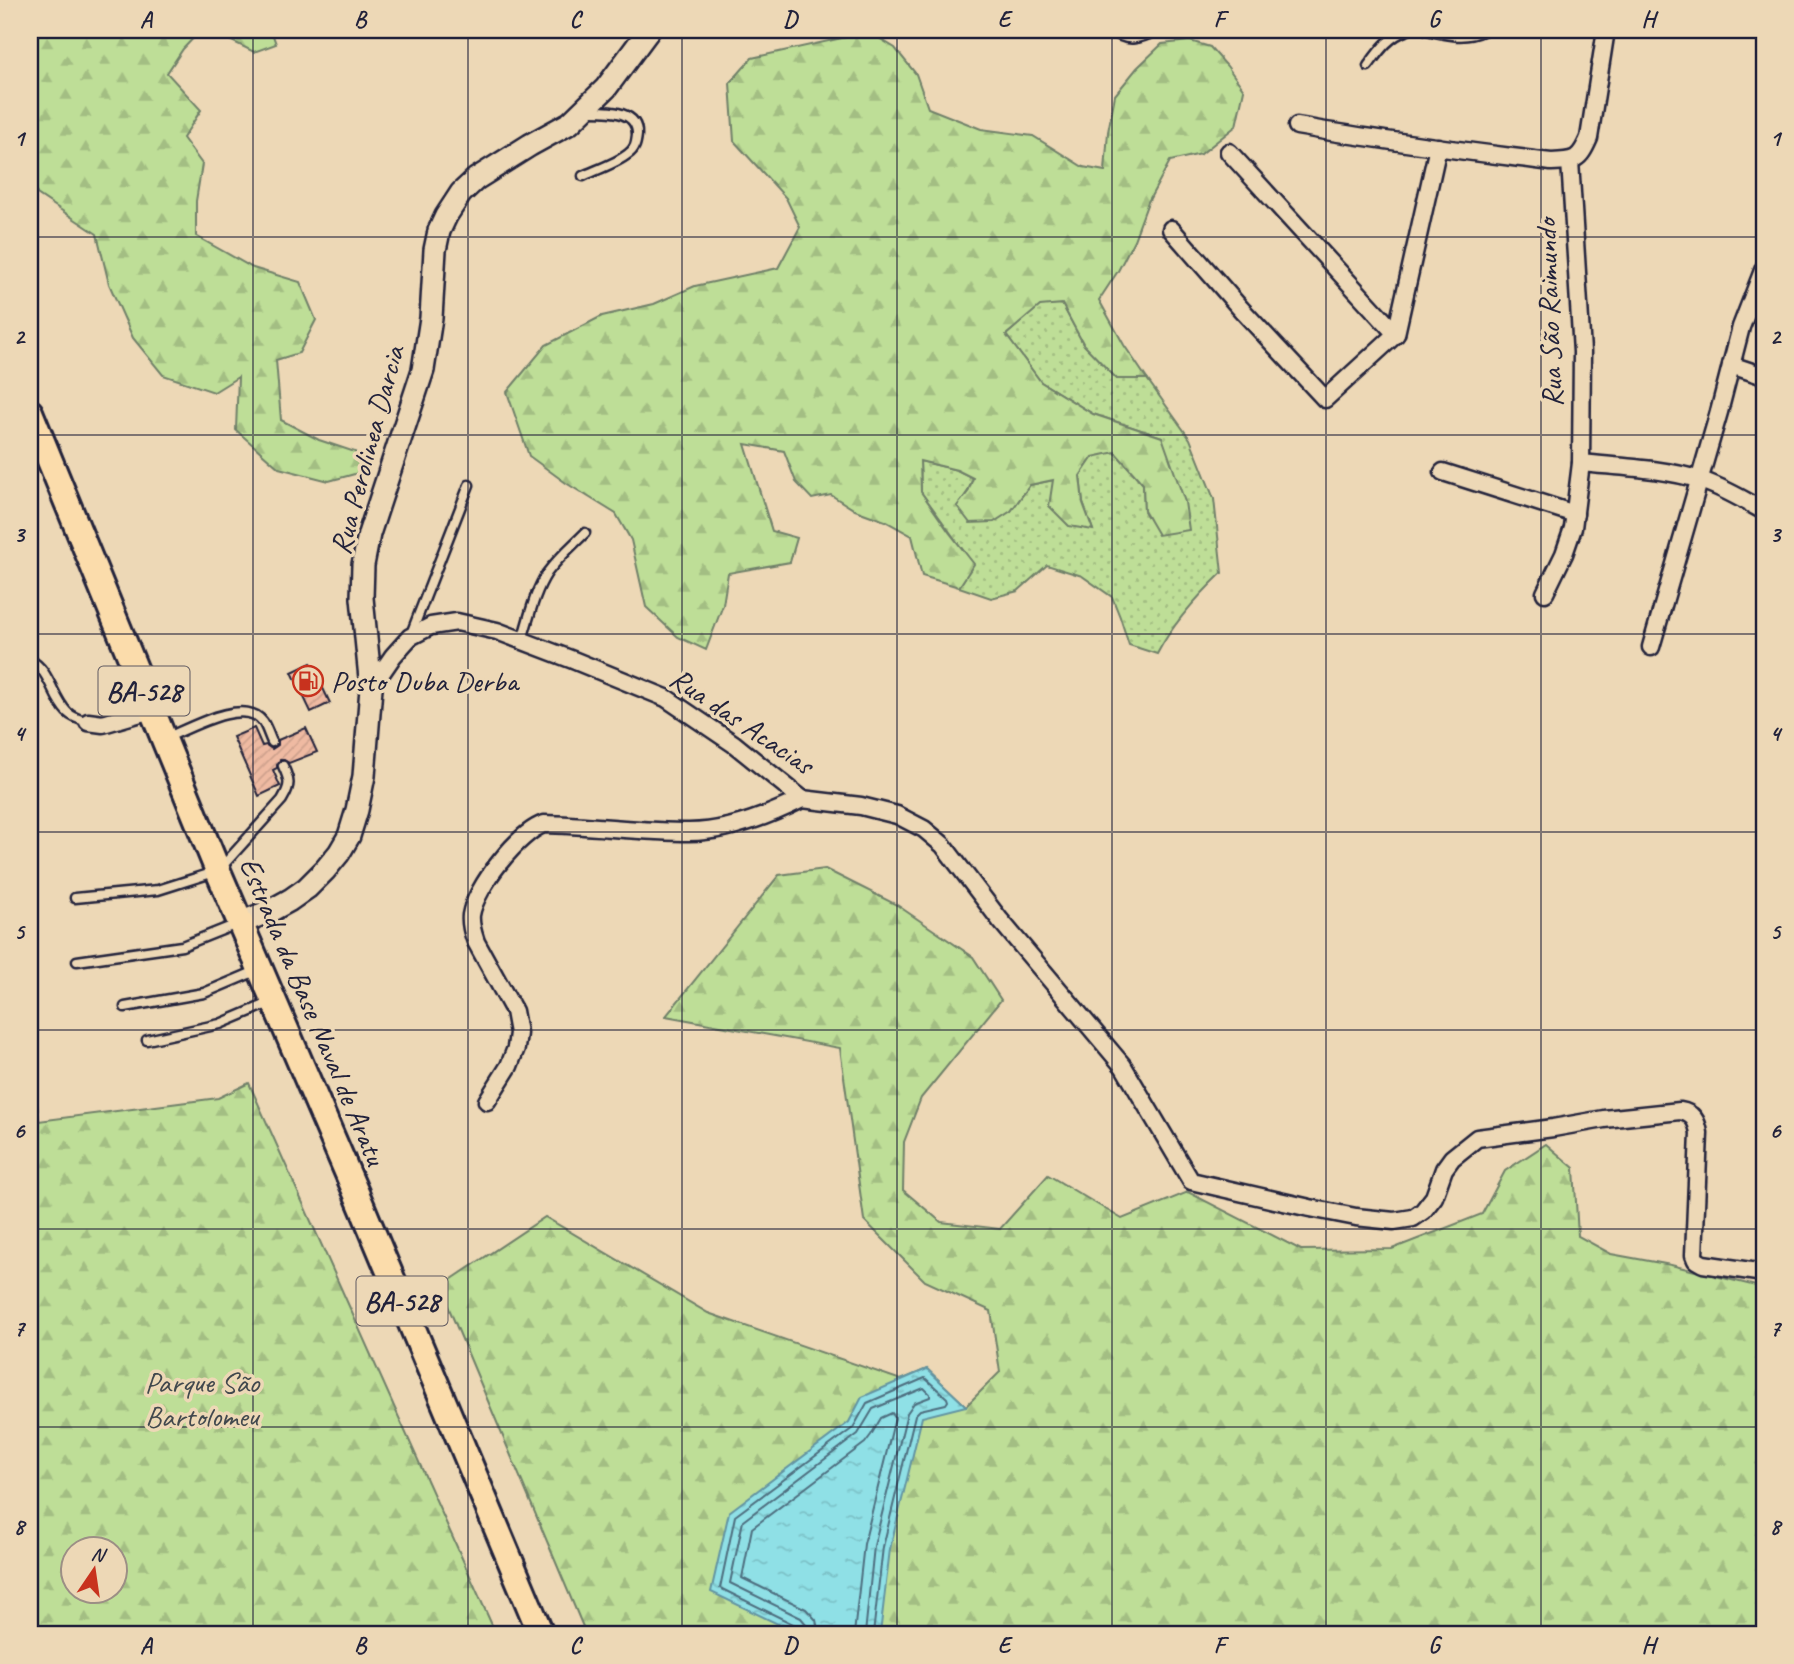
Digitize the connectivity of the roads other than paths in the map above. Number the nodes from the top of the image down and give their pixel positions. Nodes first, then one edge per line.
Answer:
1 (649, 30) edge
2 (1112, 30) edge
3 (1158, 30) edge
4 (1408, 30) edge
5 (1427, 30) edge
6 (1485, 30) edge
7 (1606, 30) edge
8 (1368, 66) dead end
9 (583, 110) junction
10 (1297, 126) dead end
11 (1438, 147) junction
12 (1229, 152) dead end
13 (1570, 161) junction
14 (583, 176) dead end
15 (1171, 229) dead end
16 (1764, 268) edge
17 (1757, 304) edge
18 (1396, 334) junction
19 (1731, 365) junction
20 (1764, 376) edge
21 (30, 412) edge
22 (1581, 463) junction
23 (1443, 472) dead end
24 (1699, 479) junction
25 (468, 485) dead end
26 (1764, 511) edge
27 (1575, 514) junction
28 (585, 533) dead end
29 (1545, 593) dead end
30 (410, 636) junction
31 (522, 640) junction
32 (1651, 648) dead end
33 (30, 660) edge
34 (371, 688) junction
35 (151, 710) junction
36 (88, 722) joint
37 (163, 739) junction
38 (272, 742) dead end
39 (283, 766) dead end
40 (802, 799) junction
41 (218, 871) junction
42 (75, 898) dead end
43 (240, 923) junction
44 (77, 961) dead end
45 (260, 969) junction
46 (274, 1001) junction
47 (125, 1007) dead end
48 (147, 1040) dead end
49 (487, 1101) dead end
50 (1764, 1273) edge
51 (541, 1634) edge

1 - 9 street, Rua Perolinea Darcia
2 - 3 lane
4 - 8 lane
5 - 6 lane
7 - 13 street
9 - 14 lane
9 - 34 street, Rua Perolinea Darcia
10 - 11 street
11 - 13 street
11 - 18 street
12 - 18 street
13 - 22 street, Rua São Raimundo
15 - 18 street
16 - 17 street
17 - 19 street
19 - 20 street
19 - 24 street
21 - 35 main road, Estrada da Base Naval de Aratu / BA-528
22 - 24 street
22 - 27 street, Rua São Raimundo
23 - 27 street
24 - 26 street
24 - 32 street
25 - 30 lane
27 - 29 street, Rua São Raimundo
28 - 31 lane
30 - 31 street, Rua das Acacias
30 - 34 street
31 - 40 street, Rua das Acacias
33 - 36 lane
34 - 43 street, Rua Perolinea Darcia
35 - 36 street
35 - 37 main road, Estrada da Base Naval de Aratu / BA-528
37 - 38 lane
37 - 41 main road, Estrada da Base Naval de Aratu / BA-528
39 - 41 lane
40 - 49 street
40 - 50 street, Rua das Acacias
41 - 42 lane
41 - 43 main road, Estrada da Base Naval de Aratu / BA-528
43 - 44 lane
43 - 45 main road, Estrada da Base Naval de Aratu / BA-528
45 - 46 main road, Estrada da Base Naval de Aratu / BA-528
45 - 47 lane
46 - 48 lane
46 - 51 main road, Estrada da Base Naval de Aratu / BA-528

